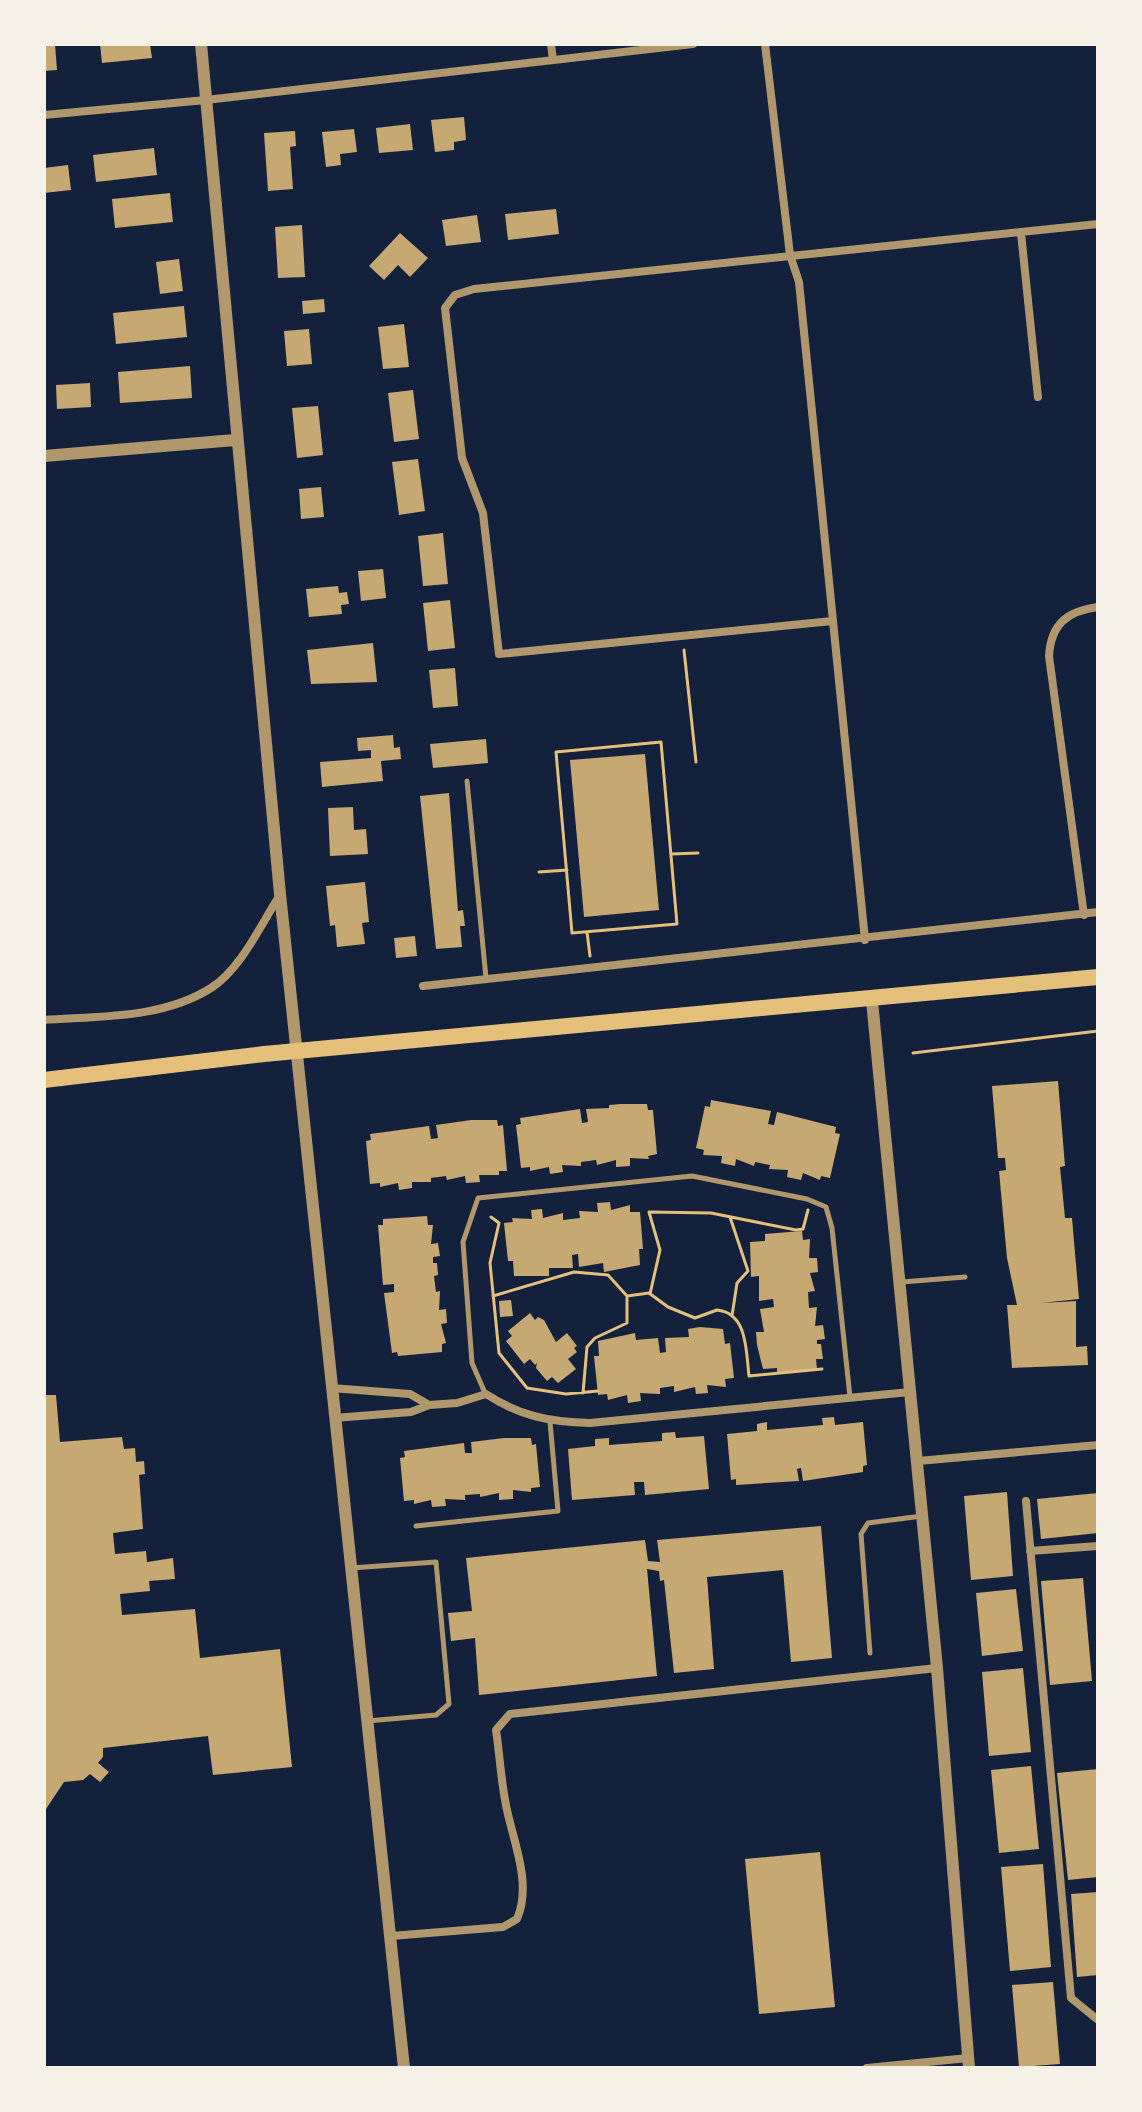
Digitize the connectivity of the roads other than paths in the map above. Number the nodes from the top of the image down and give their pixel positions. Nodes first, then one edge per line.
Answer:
1 (201, 44) edge
2 (551, 44) edge
3 (693, 44) edge
4 (765, 44) edge
5 (553, 60) junction
6 (206, 100) junction
7 (44, 115) edge
8 (1098, 224) edge
9 (1021, 233) junction
10 (790, 255) junction
11 (1038, 397) dead end
12 (235, 440) junction
13 (44, 456) edge
14 (1098, 607) edge
15 (832, 621) junction
16 (467, 781) dead end
17 (280, 894) junction
18 (1098, 912) edge
19 (1084, 915) junction
20 (865, 940) junction
21 (1098, 977) edge
22 (486, 979) junction
23 (423, 986) dead end
24 (872, 1001) junction
25 (44, 1020) edge
26 (298, 1051) junction
27 (44, 1080) edge
28 (965, 1277) dead end
29 (899, 1282) junction
30 (331, 1388) junction
31 (910, 1392) junction
32 (486, 1394) junction
33 (850, 1398) junction
34 (429, 1405) junction
35 (334, 1418) junction
36 (550, 1422) junction
37 (1098, 1445) edge
38 (918, 1461) junction
39 (1026, 1501) dead end
40 (923, 1515) junction
41 (416, 1526) dead end
42 (1098, 1546) edge
43 (1030, 1551) junction
44 (350, 1568) junction
45 (870, 1653) dead end
46 (937, 1668) junction
47 (367, 1721) junction
48 (391, 1936) junction
49 (1098, 2020) edge
50 (969, 2063) edge
51 (404, 2068) edge
52 (867, 2068) edge

1 - 6 street
2 - 5 street
3 - 5 street
4 - 10 street
5 - 6 street
6 - 7 street
6 - 12 street
8 - 9 street
9 - 10 street
9 - 11 street
10 - 15 street
10 - 15 street
12 - 13 street
12 - 17 street
14 - 19 street
15 - 20 street
16 - 22 lane
17 - 25 street
17 - 26 street
18 - 19 street
19 - 20 street
20 - 22 street
21 - 24 highway
22 - 23 street
24 - 26 highway
24 - 29 street
26 - 27 highway
26 - 30 street
28 - 29 lane
29 - 31 street
30 - 34 street
30 - 35 street
31 - 33 street
31 - 38 street
32 - 33 lane
32 - 34 street
32 - 36 street
33 - 36 street
34 - 35 street
35 - 44 street
36 - 41 lane
37 - 38 street
38 - 40 street
39 - 43 street
40 - 45 lane
40 - 46 street
42 - 43 street
43 - 49 street
44 - 47 street
44 - 47 lane
46 - 48 street
46 - 50 street
47 - 48 street
48 - 51 street
50 - 52 street

